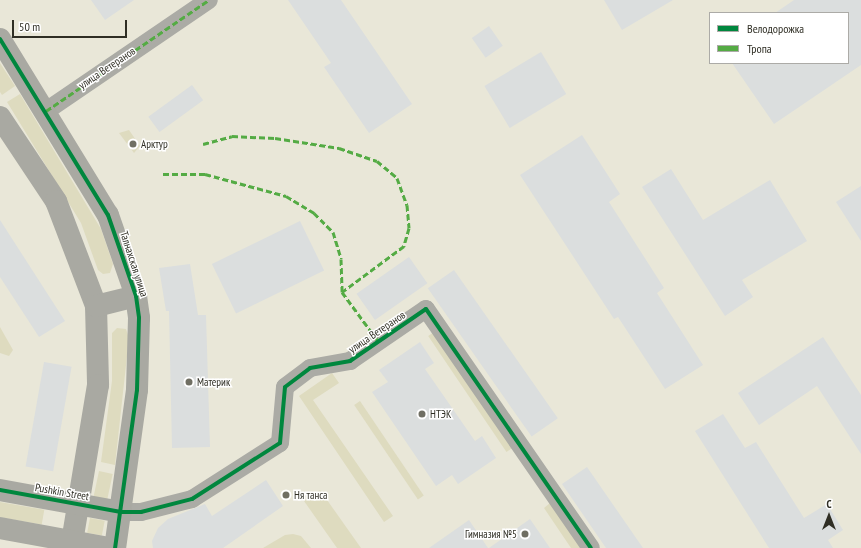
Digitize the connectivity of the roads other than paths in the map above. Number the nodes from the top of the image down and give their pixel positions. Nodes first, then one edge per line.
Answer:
1 (209, 0) edge
2 (0, 39) edge
3 (46, 111) junction
4 (0, 117) edge
5 (136, 296) junction
6 (96, 306) junction
7 (0, 490) edge
8 (78, 504) junction
9 (121, 512) junction
10 (0, 528) edge
11 (71, 544) edge
12 (109, 548) edge
13 (115, 548) edge
14 (591, 548) edge

1 - 3 street, улица Ветеранов
2 - 3 street, Талнахская улица
3 - 5 street, Талнахская улица
4 - 6 street
5 - 6 street
5 - 9 street, Талнахская улица
6 - 8 street
7 - 8 street, Pushkin Street
8 - 9 street, Pushkin Street
8 - 11 street
9 - 13 street, Талнахская улица
9 - 14 street, улица Ветеранов
10 - 11 street
11 - 12 street

